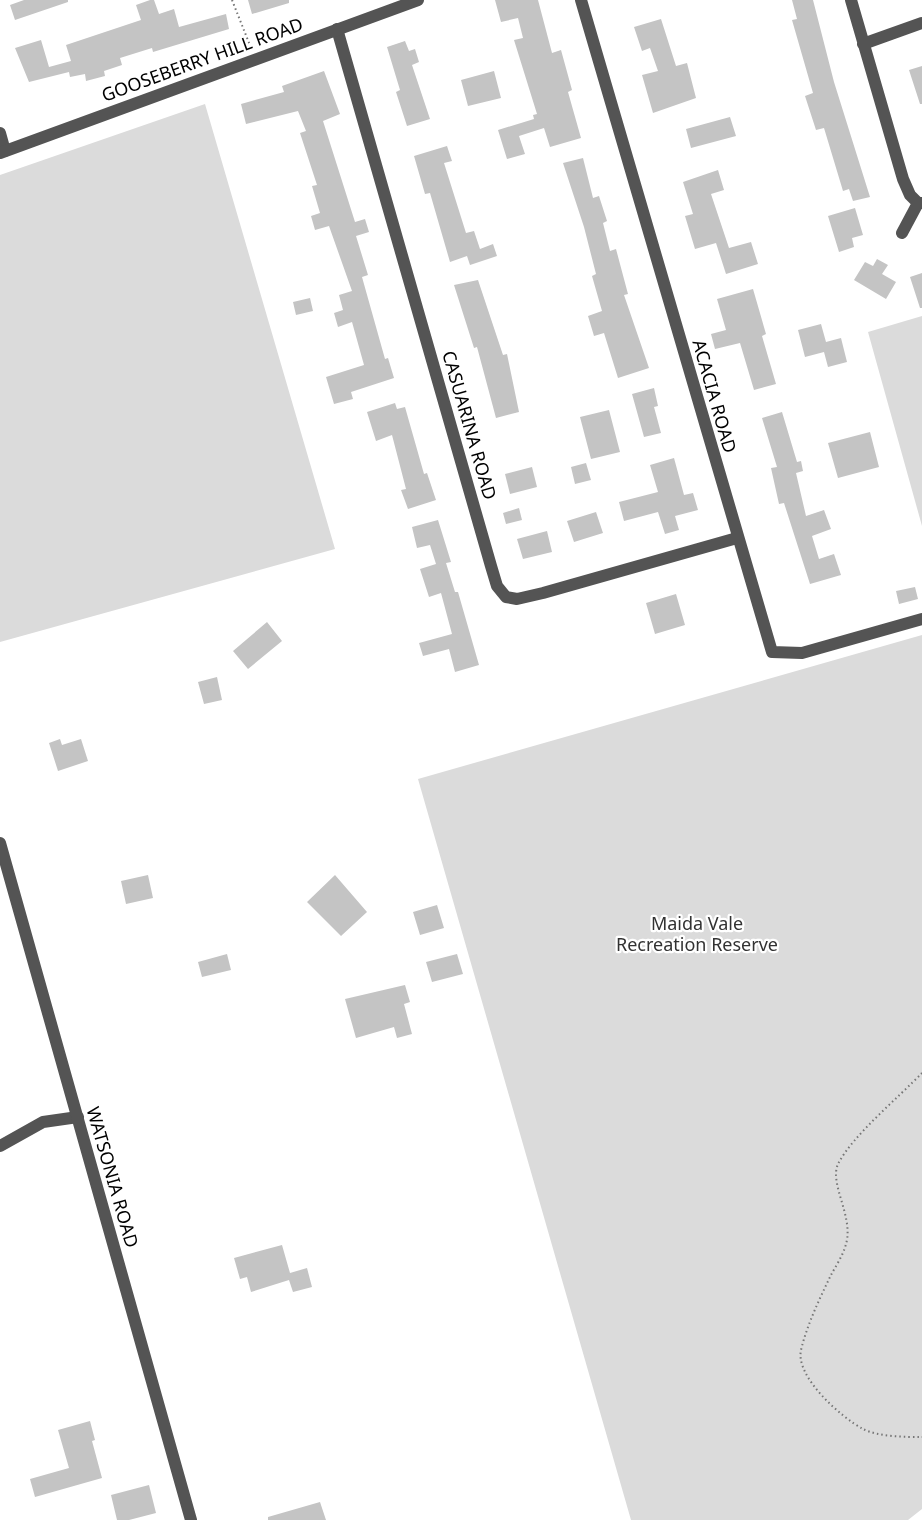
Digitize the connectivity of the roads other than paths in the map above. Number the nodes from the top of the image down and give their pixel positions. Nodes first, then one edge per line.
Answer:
1 (418, 0) edge
2 (581, 0) edge
3 (851, 0) edge
4 (922, 23) edge
5 (337, 29) junction
6 (863, 45) junction
7 (0, 133) edge
8 (2, 152) edge
9 (920, 203) edge
10 (902, 233) dead end
11 (737, 538) junction
12 (922, 619) edge
13 (0, 843) edge
14 (78, 1117) junction
15 (0, 1146) edge
16 (191, 1520) edge

1 - 5 street, GOOSEBERRY HILL ROAD
2 - 11 street, ACACIA ROAD
3 - 6 street
4 - 6 street
5 - 8 street, GOOSEBERRY HILL ROAD
5 - 11 street, CASUARINA ROAD
6 - 9 street
7 - 8 street
9 - 10 street
11 - 12 street, ACACIA ROAD
13 - 14 street, WATSONIA ROAD
14 - 15 street
14 - 16 street, WATSONIA ROAD

